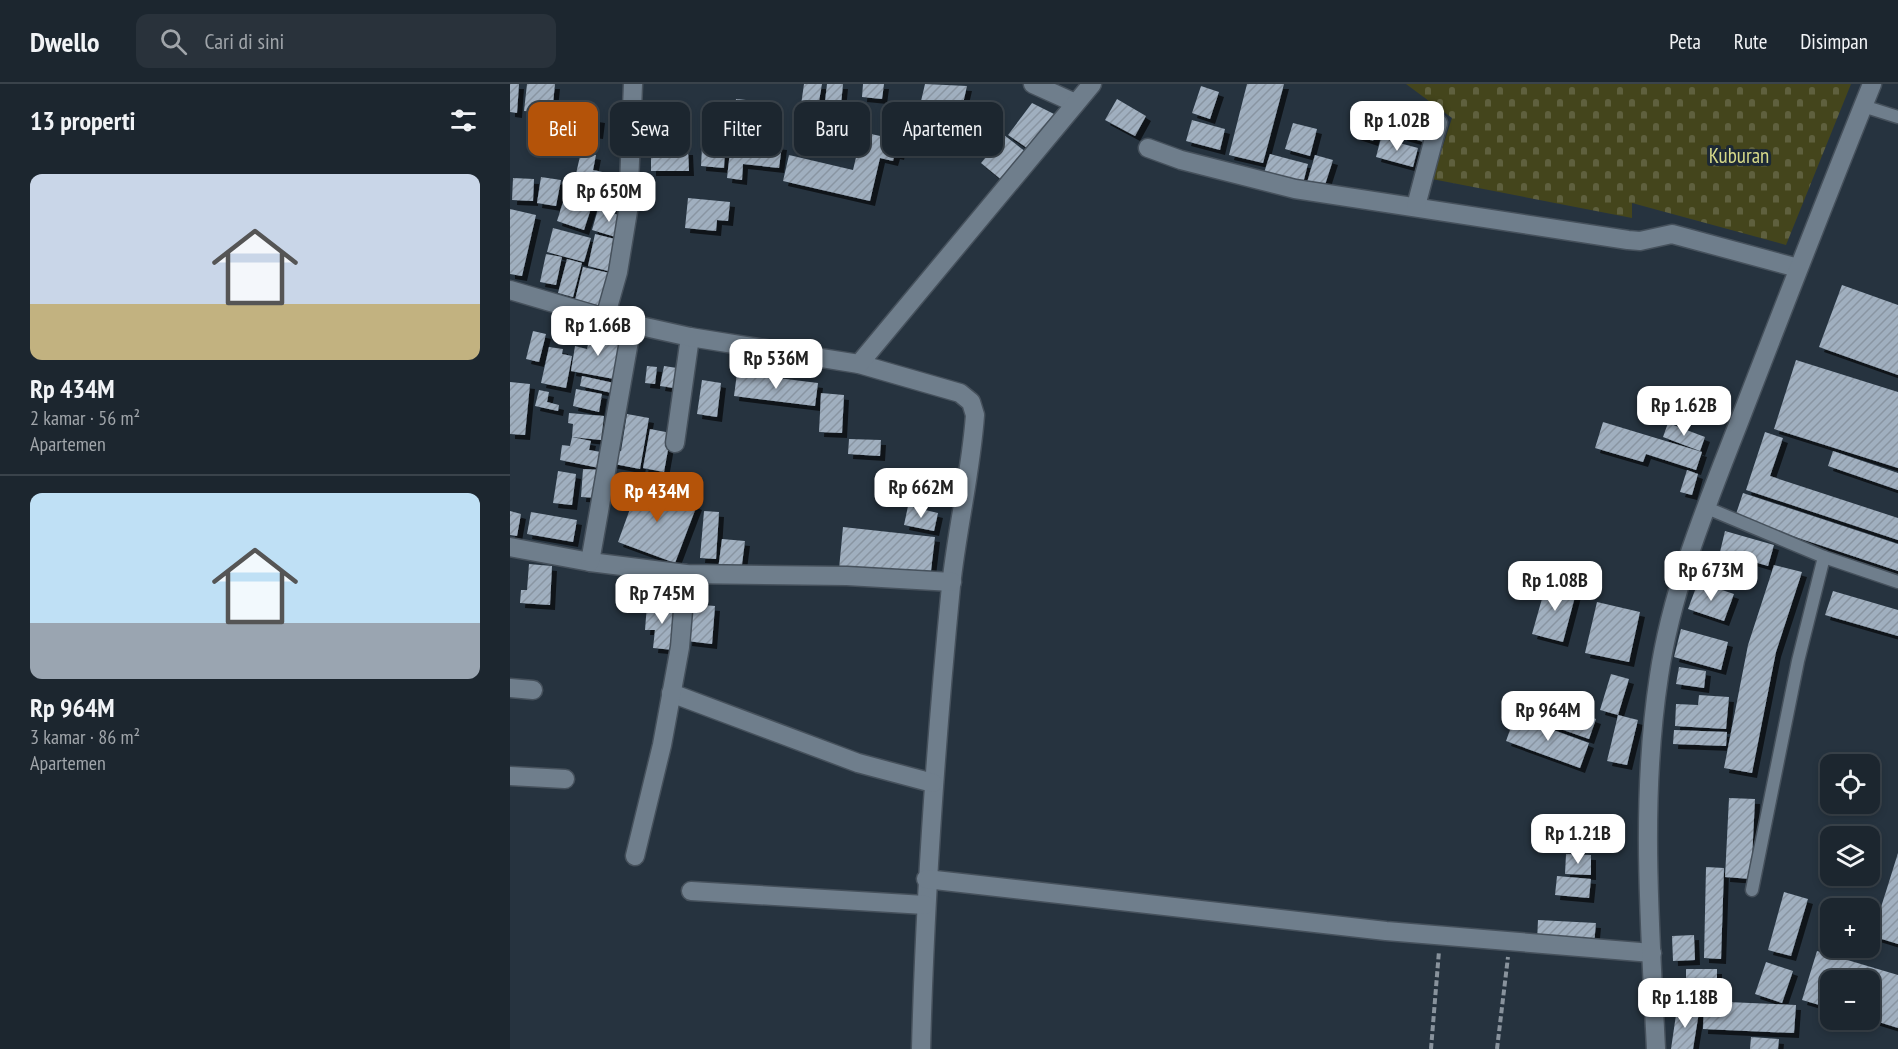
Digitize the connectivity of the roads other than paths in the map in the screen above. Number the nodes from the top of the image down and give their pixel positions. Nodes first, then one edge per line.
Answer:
1 (633, 84) edge
2 (1033, 84) edge
3 (1092, 84) edge
4 (1872, 84) edge
5 (1076, 103) junction
6 (1863, 106) junction
7 (1898, 117) edge
8 (1438, 123) dead end
9 (1148, 148) dead end
10 (1416, 206) junction
11 (1798, 268) junction
12 (510, 290) edge
13 (605, 318) junction
14 (632, 324) junction
15 (690, 337) junction
16 (859, 364) junction
17 (675, 443) dead end
18 (1707, 508) junction
19 (510, 548) edge
20 (1824, 557) junction
21 (590, 562) junction
22 (686, 574) junction
23 (952, 582) junction
24 (1898, 582) edge
25 (510, 688) edge
26 (533, 690) dead end
27 (671, 693) junction
28 (510, 776) edge
29 (565, 779) dead end
30 (933, 783) junction
31 (635, 856) dead end
32 (926, 879) junction
33 (1752, 890) dead end
34 (691, 891) dead end
35 (925, 905) junction
36 (1652, 953) junction
37 (921, 1049) edge
38 (1656, 1049) edge

1 - 13 street
2 - 5 street
3 - 5 street
4 - 6 street
5 - 16 street
6 - 7 lane
6 - 11 street
8 - 10 street
9 - 10 street
10 - 11 street
11 - 18 street
12 - 13 street
13 - 14 street
14 - 15 street
14 - 21 street
15 - 16 street
15 - 17 street
16 - 23 street
18 - 20 lane
18 - 36 street
19 - 21 street
20 - 24 lane
20 - 33 lane
21 - 22 street
22 - 23 street
22 - 27 street
23 - 30 street
25 - 26 street
27 - 30 street
27 - 31 street
28 - 29 street
30 - 32 street
32 - 35 street
32 - 36 street
34 - 35 street
35 - 37 street
36 - 38 street

